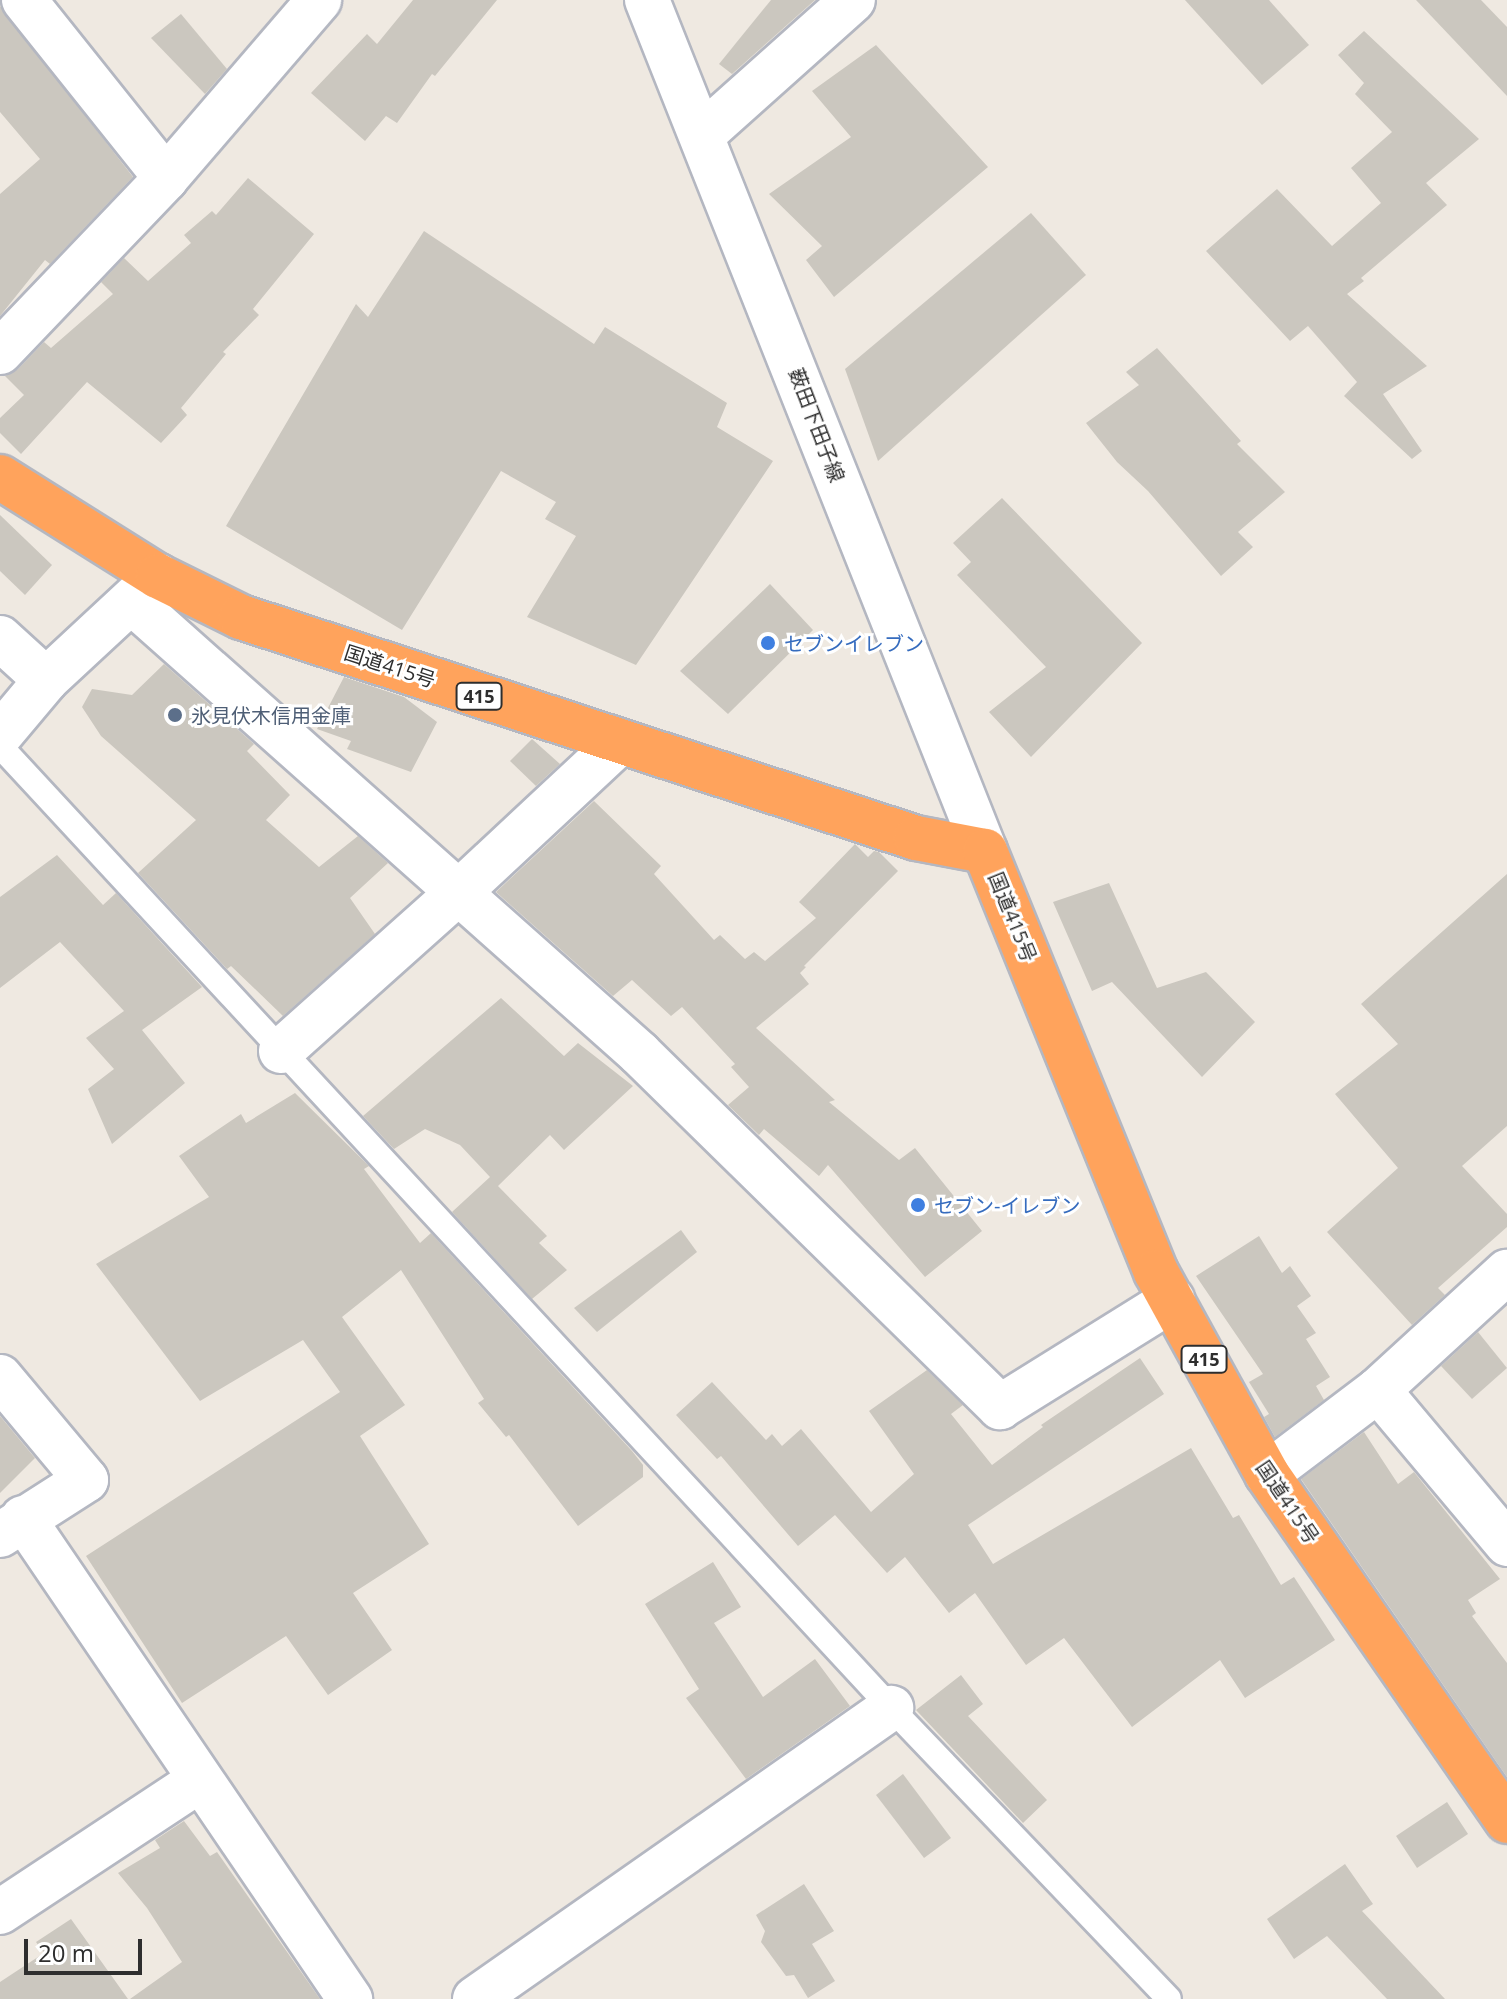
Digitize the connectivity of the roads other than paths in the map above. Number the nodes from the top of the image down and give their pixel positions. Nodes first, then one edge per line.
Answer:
1 (24, 0) edge
2 (319, 0) edge
3 (647, 0) edge
4 (853, 0) edge
5 (703, 134) junction
6 (166, 178) junction
7 (0, 352) edge
8 (0, 477) edge
9 (145, 589) junction
10 (0, 638) edge
11 (46, 680) junction
12 (0, 735) edge
13 (620, 742) junction
14 (0, 746) edge
15 (985, 851) junction
16 (458, 893) junction
17 (281, 1051) junction
18 (1507, 1272) edge
19 (1172, 1300) junction
20 (0, 1377) edge
21 (1378, 1390) junction
22 (1267, 1474) junction
23 (12, 1526) edge
24 (1507, 1544) edge
25 (891, 1708) junction
26 (199, 1781) junction
27 (1507, 1821) edge
28 (0, 1912) edge
29 (350, 1999) edge
30 (475, 1999) edge
31 (1169, 1999) edge

1 - 6 street
2 - 6 street
3 - 5 street, 薮田下田子線
4 - 5 street
5 - 15 street, 薮田下田子線
6 - 7 street
8 - 9 highway, 国道415号 / 415
9 - 11 street
9 - 13 highway, 国道415号 / 415
9 - 16 street
10 - 11 street
11 - 12 street
13 - 15 highway, 国道415号 / 415
13 - 16 street
14 - 17 lane
15 - 19 highway, 国道415号 / 415
16 - 17 street
16 - 19 street
17 - 25 lane
18 - 21 street
19 - 22 highway, 国道415号 / 415
20 - 23 street
21 - 22 street
21 - 24 street
22 - 27 highway, 国道415号 / 415
23 - 26 street
25 - 30 street
25 - 31 lane
26 - 28 street
26 - 29 street

